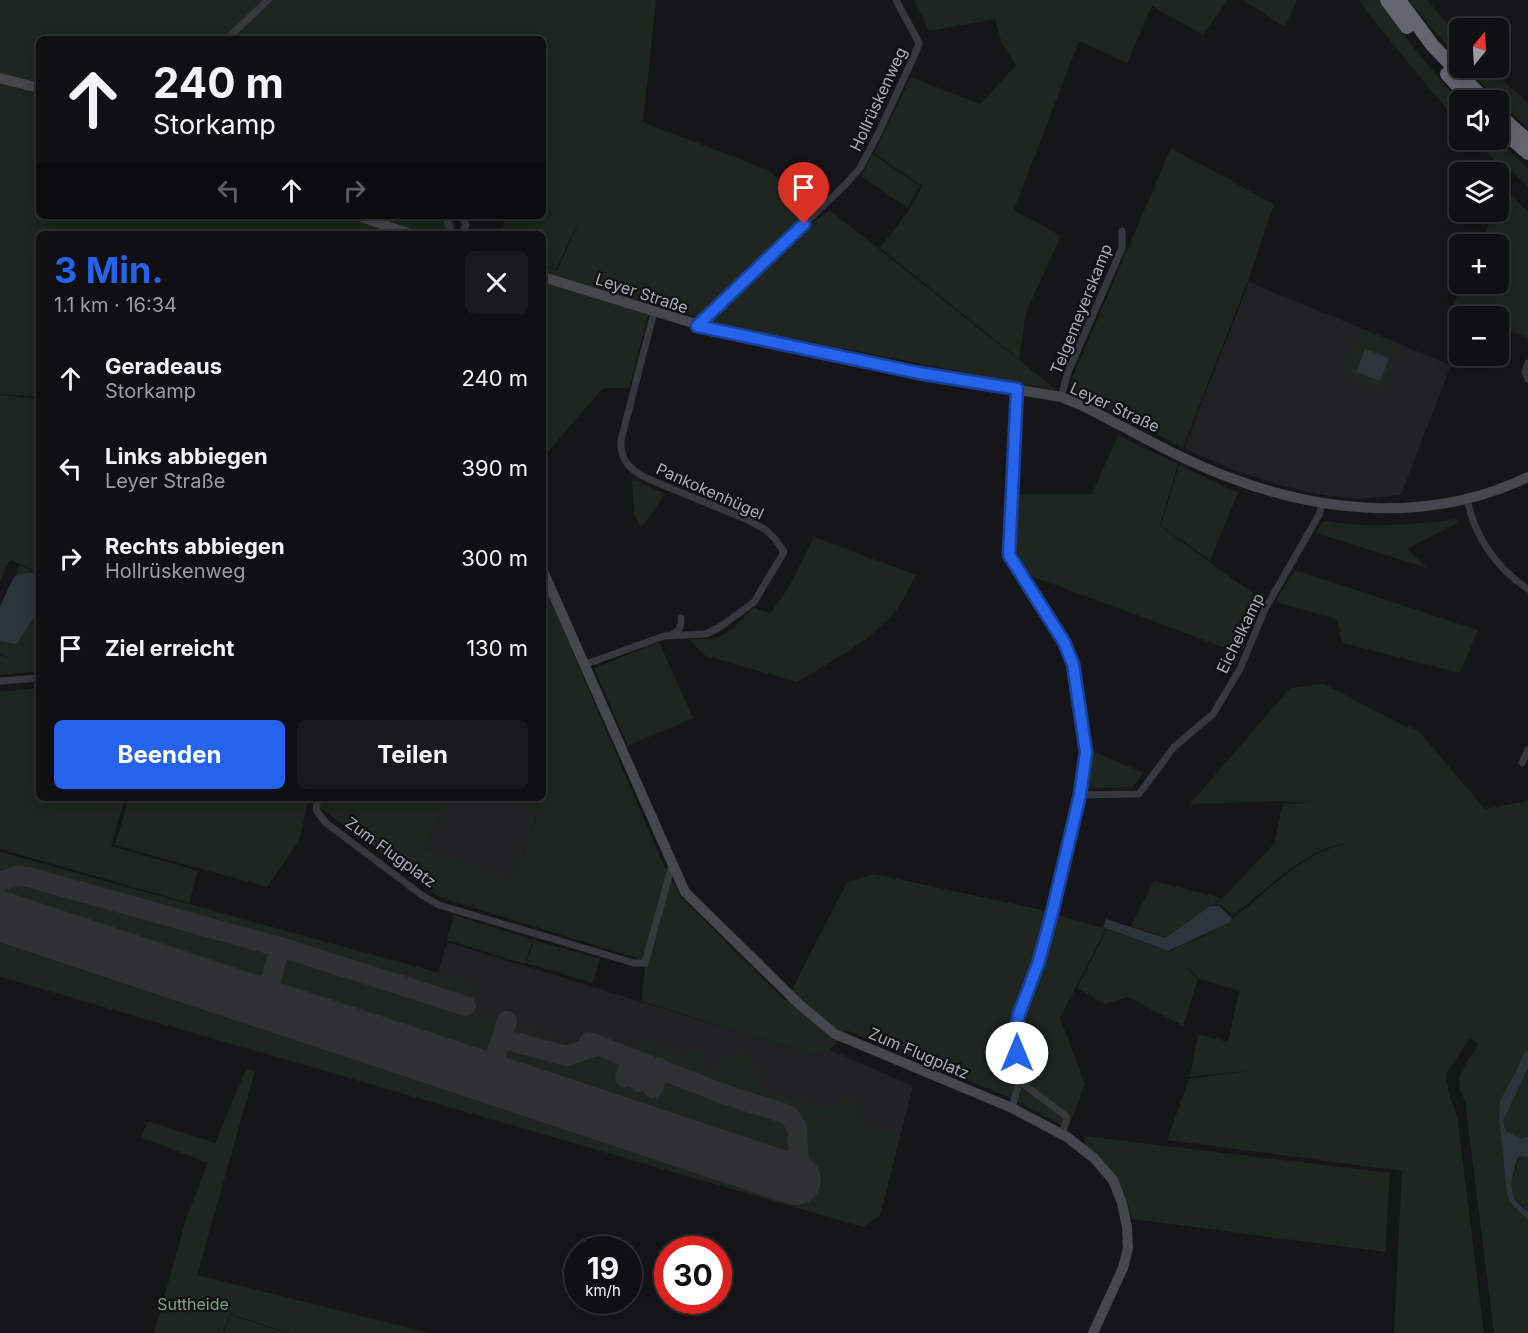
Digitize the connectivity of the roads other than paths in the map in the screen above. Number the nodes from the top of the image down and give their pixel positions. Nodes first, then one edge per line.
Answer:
1 (268, 0) edge
2 (896, 0) edge
3 (1387, 0) edge
4 (1399, 0) edge
5 (230, 36) edge
6 (0, 78) edge
7 (36, 87) edge
8 (1462, 90) edge
9 (1475, 90) edge
10 (1509, 124) edge
11 (1509, 137) edge
12 (1528, 141) edge
13 (1528, 153) edge
14 (368, 219) edge
15 (402, 231) edge
16 (1122, 231) dead end
17 (546, 278) edge
18 (654, 312) junction
19 (697, 326) junction
20 (1528, 363) edge
21 (1528, 379) edge
22 (1017, 389) junction
23 (1061, 397) junction
24 (1528, 477) edge
25 (1467, 498) junction
26 (1322, 504) junction
27 (546, 578) edge
28 (1528, 589) edge
29 (681, 618) dead end
30 (671, 634) junction
31 (585, 664) junction
32 (36, 678) edge
33 (0, 681) edge
34 (1528, 750) edge
35 (1522, 763) dead end
36 (1080, 795) junction
37 (318, 801) edge
38 (672, 865) junction
39 (1019, 1081) junction
40 (1012, 1108) junction
41 (1062, 1134) junction
42 (1093, 1333) edge

1 - 5 street
2 - 19 street, Hollrüskenweg
3 - 8 highway
4 - 9 highway
6 - 7 street
10 - 12 highway
11 - 13 highway
14 - 15 street
16 - 23 street, Telgemeyerskamp
17 - 18 street, Leyer Straße
18 - 19 street, Leyer Straße
18 - 30 street, Pankokenhügel
19 - 22 street, Leyer Straße
20 - 21 street
22 - 23 street, Leyer Straße
22 - 36 street
23 - 26 street, Leyer Straße
24 - 25 street, Leyer Straße
25 - 26 street, Leyer Straße
25 - 28 street
26 - 36 street, Eichelkamp
27 - 31 street, Zum Flugplatz
29 - 30 street
30 - 31 street, Pankokenhügel
31 - 38 street, Zum Flugplatz
32 - 33 street
34 - 35 street
36 - 39 street
37 - 38 street, Zum Flugplatz
38 - 40 street, Zum Flugplatz
39 - 40 street
39 - 41 street
40 - 41 street, Zum Flugplatz
41 - 42 street, Zum Flugplatz

